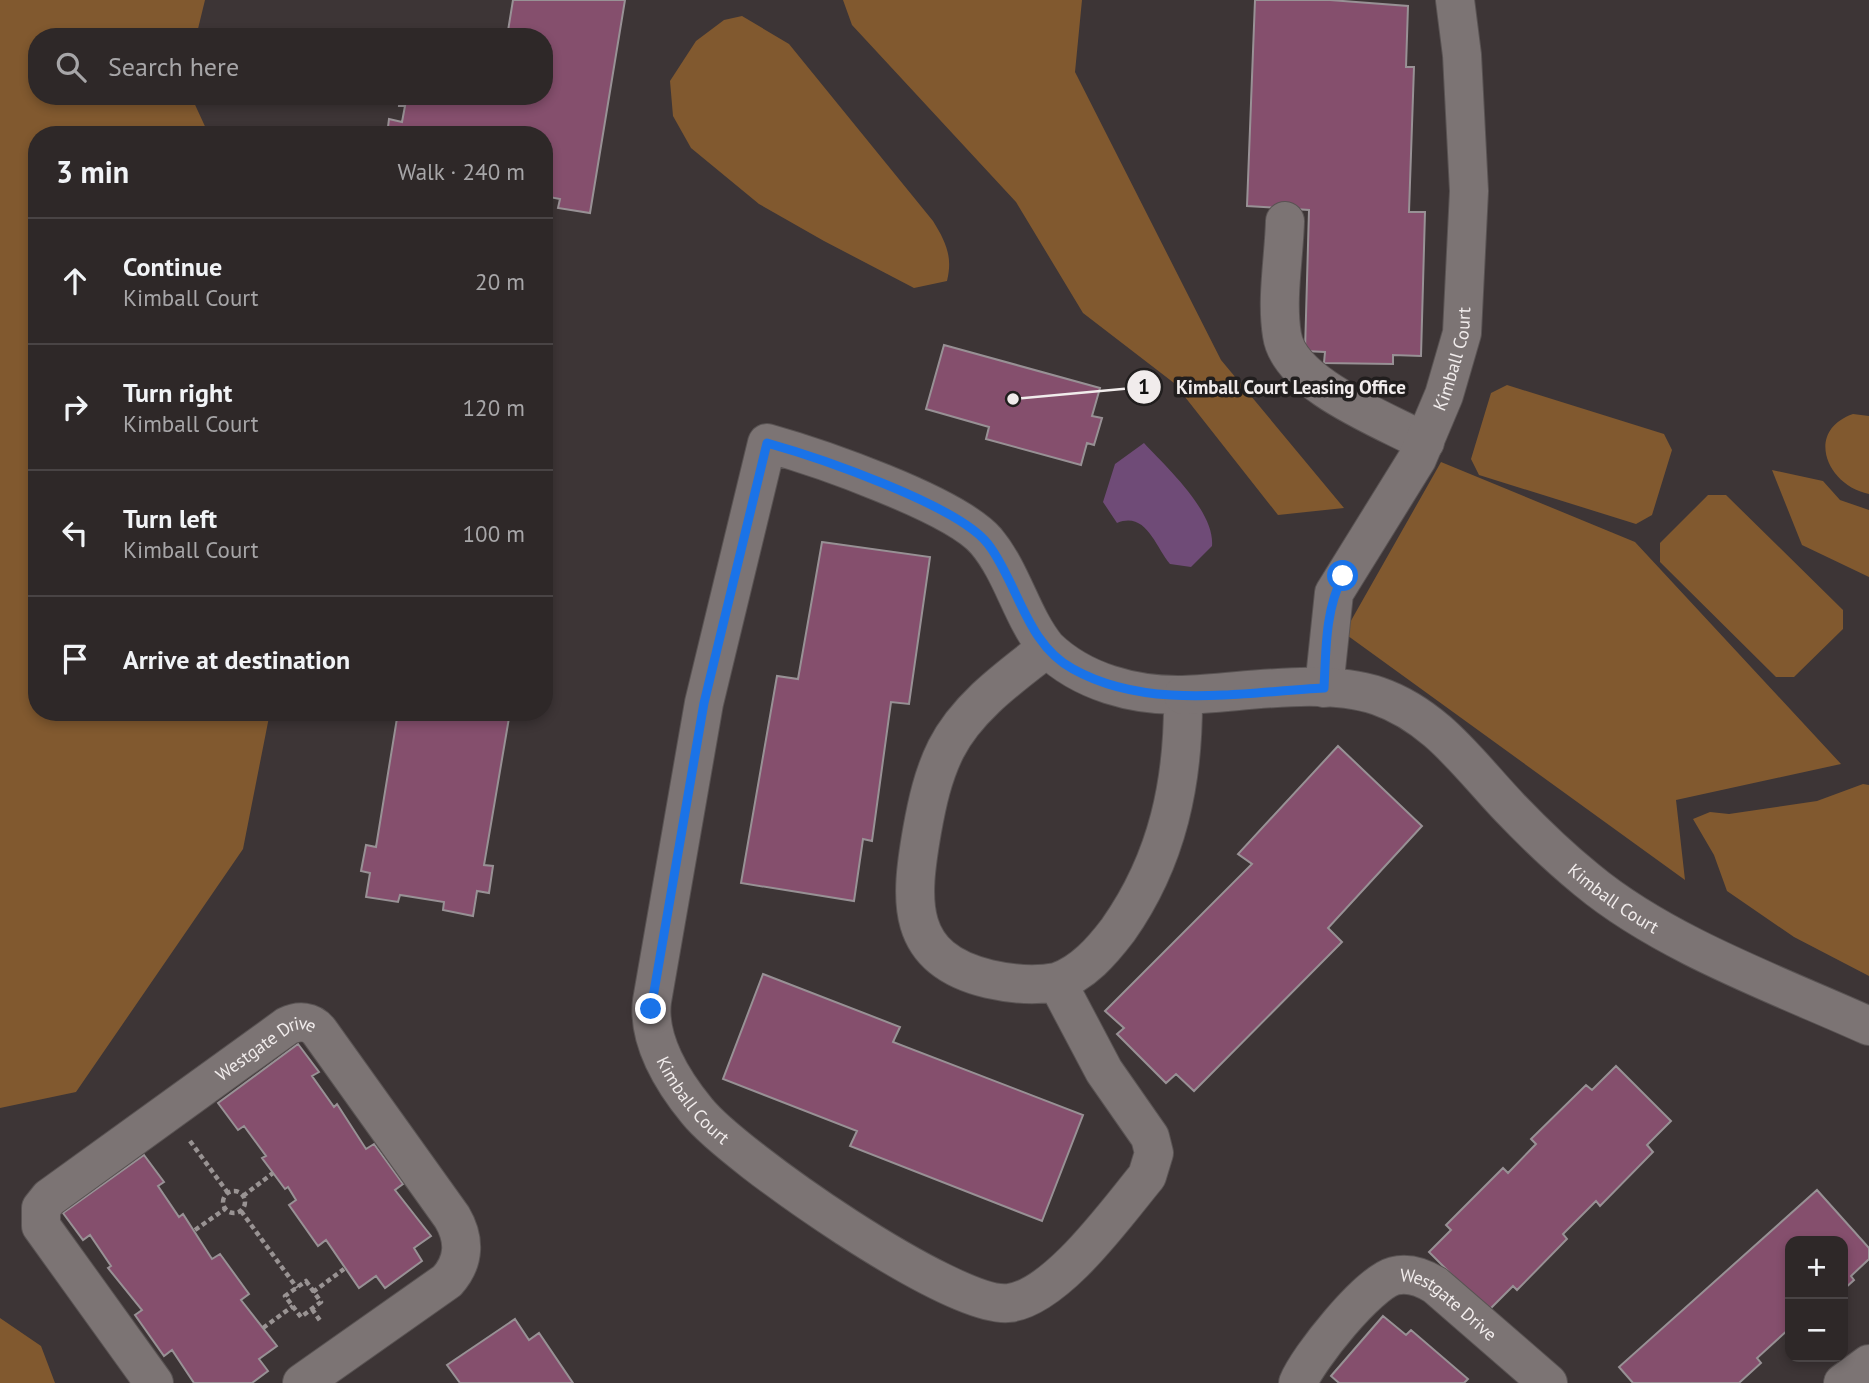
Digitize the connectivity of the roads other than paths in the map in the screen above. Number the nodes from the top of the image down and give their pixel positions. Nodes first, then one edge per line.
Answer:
1 (1455, 0) edge
2 (1285, 221) dead end
3 (1425, 442) junction
4 (1047, 648) junction
5 (1324, 688) junction
6 (1183, 695) junction
7 (1058, 982) junction
8 (1869, 1026) edge
9 (1869, 1364) edge
10 (346, 1368) edge
11 (154, 1383) edge
12 (302, 1383) edge
13 (1298, 1383) edge
14 (1548, 1383) edge
15 (1843, 1383) edge

1 - 3 street, Kimball Court
2 - 3 street
3 - 5 street, Kimball Court
4 - 6 street, Kimball Court
4 - 7 street
4 - 7 street, Kimball Court
5 - 6 street, Kimball Court
5 - 8 street, Kimball Court
6 - 7 street
9 - 15 street
10 - 11 street, Westgate Drive
10 - 12 street, Westgate Drive
13 - 14 street, Westgate Drive

